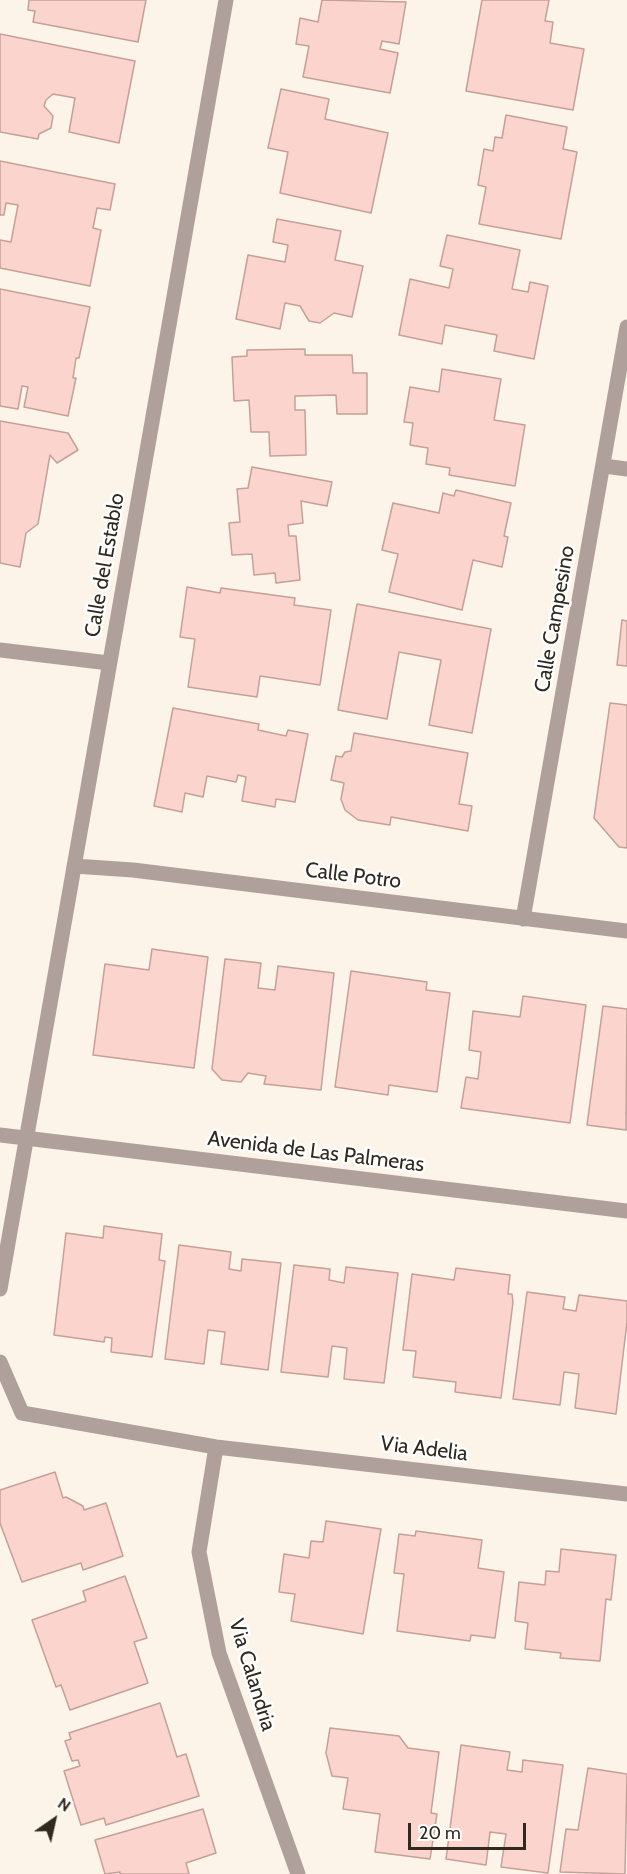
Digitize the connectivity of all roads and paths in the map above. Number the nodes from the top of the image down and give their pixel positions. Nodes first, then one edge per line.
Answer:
1 (226, 0) edge
2 (627, 327) edge
3 (604, 466) junction
4 (627, 469) edge
5 (0, 650) edge
6 (109, 663) junction
7 (74, 866) junction
8 (523, 919) junction
9 (627, 931) edge
10 (0, 1135) edge
11 (27, 1138) junction
12 (627, 1211) edge
13 (0, 1289) edge
14 (0, 1362) edge
15 (216, 1447) junction
16 (627, 1494) edge
17 (297, 1874) edge

1 - 6 street, Calle del Establo
2 - 3 street, Calle Campesino
3 - 4 street
3 - 8 street, Calle Campesino
5 - 6 street
6 - 7 street, Calle del Establo
7 - 8 street, Calle Potro
7 - 11 street, Calle del Establo
8 - 9 street, Calle Potro
10 - 11 street, Avenida de Las Palmeras
11 - 12 street, Avenida de Las Palmeras
11 - 13 street, Calle del Establo
14 - 15 street, Via Adelia
15 - 16 street, Via Adelia
15 - 17 street, Via Calandria

